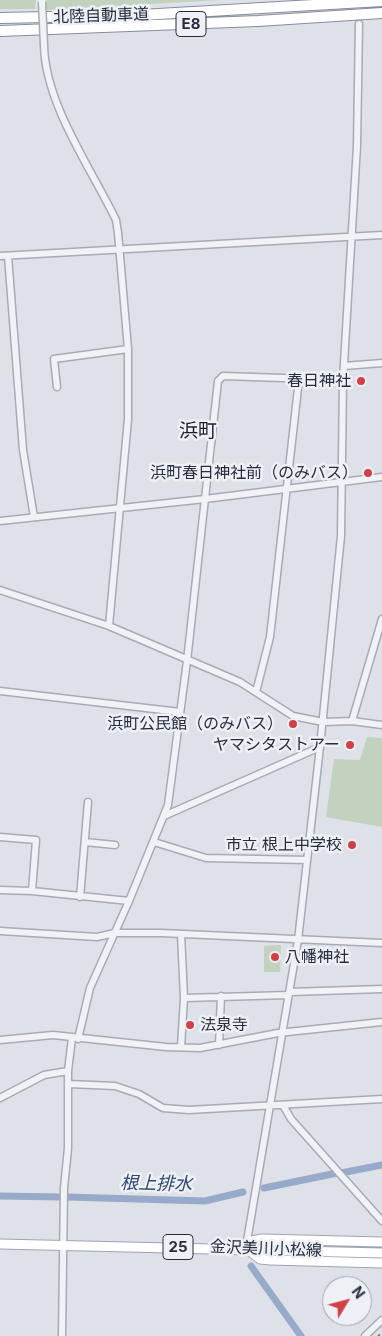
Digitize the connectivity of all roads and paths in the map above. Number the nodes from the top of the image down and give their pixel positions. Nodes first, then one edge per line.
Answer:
1 (42, 1) edge
2 (382, 1) edge
3 (382, 13) edge
4 (0, 18) edge
5 (359, 24) dead end
6 (0, 31) edge
7 (382, 235) edge
8 (351, 238) junction
9 (120, 248) junction
10 (0, 256) edge
11 (8, 256) junction
12 (128, 349) junction
13 (382, 364) edge
14 (344, 366) junction
15 (299, 379) junction
16 (343, 380) junction
17 (57, 387) dead end
18 (382, 477) edge
19 (341, 482) junction
20 (287, 488) junction
21 (205, 499) junction
22 (120, 508) junction
23 (34, 517) junction
24 (0, 521) edge
25 (0, 590) edge
26 (382, 619) edge
27 (109, 626) junction
28 (187, 661) junction
29 (0, 691) edge
30 (256, 692) junction
31 (180, 712) junction
32 (352, 721) junction
33 (323, 722) junction
34 (382, 725) edge
35 (320, 747) junction
36 (88, 802) dead end
37 (164, 816) junction
38 (0, 837) edge
39 (85, 842) junction
40 (154, 842) junction
41 (115, 845) dead end
42 (307, 860) junction
43 (0, 890) edge
44 (32, 891) junction
45 (80, 897) junction
46 (129, 901) junction
47 (0, 931) edge
48 (115, 933) junction
49 (181, 934) junction
50 (298, 940) junction
51 (382, 943) edge
52 (382, 989) edge
53 (290, 994) junction
54 (220, 996) junction
55 (184, 998) junction
56 (382, 1022) edge
57 (283, 1033) junction
58 (75, 1038) junction
59 (0, 1040) edge
60 (219, 1045) junction
61 (181, 1048) junction
62 (68, 1071) junction
63 (69, 1084) junction
64 (0, 1098) edge
65 (382, 1099) edge
66 (283, 1105) junction
67 (269, 1107) junction
68 (382, 1221) edge
69 (382, 1242) edge
70 (0, 1244) edge
71 (63, 1244) junction
72 (246, 1248) junction
73 (382, 1252) edge
74 (382, 1263) edge
75 (382, 1320) edge
76 (62, 1336) edge
77 (365, 1336) edge

1 - 9 street, bridge
2 - 4 highway, 北陸自動車道 / E8
3 - 6 highway, 北陸自動車道 / E8
5 - 8 street
7 - 8 street
8 - 9 street
8 - 14 street
9 - 11 street
9 - 12 street
10 - 11 street
11 - 23 street
12 - 17 street
12 - 22 street
13 - 14 street
14 - 16 street
15 - 16 street
15 - 20 street
15 - 21 street
16 - 19 street
18 - 19 street
19 - 20 street
19 - 33 street
20 - 21 street
20 - 30 street
21 - 22 street
21 - 28 street
22 - 23 street
22 - 27 street
23 - 24 street
25 - 27 street
26 - 32 street
27 - 28 street
28 - 30 street
28 - 31 street
29 - 31 street
30 - 33 street
31 - 37 street
32 - 33 street
32 - 34 street
33 - 35 street
35 - 37 street
35 - 42 street
36 - 39 street
37 - 40 street
38 - 44 street
39 - 41 street
39 - 45 street
40 - 42 street
40 - 46 street
42 - 50 street
43 - 44 street
44 - 45 street
45 - 46 street
46 - 48 street
47 - 48 street
48 - 49 street
48 - 58 street
49 - 50 street
49 - 55 street
50 - 51 street
50 - 53 street
52 - 53 street
53 - 54 street
53 - 57 street
54 - 55 street
54 - 60 street
55 - 61 street
56 - 57 street
57 - 60 street
57 - 67 street
58 - 59 street
58 - 61 street
58 - 62 street
60 - 61 street
62 - 63 street
62 - 64 street
63 - 67 street
63 - 71 street
65 - 66 street
66 - 67 street
66 - 68 street
67 - 72 street
69 - 72 main road
70 - 71 main road, 金沢美川小松線 / 25
71 - 72 main road, 金沢美川小松線 / 25
71 - 76 street
72 - 73 main road, 金沢美川小松線 / 25
72 - 74 main road
75 - 77 street

